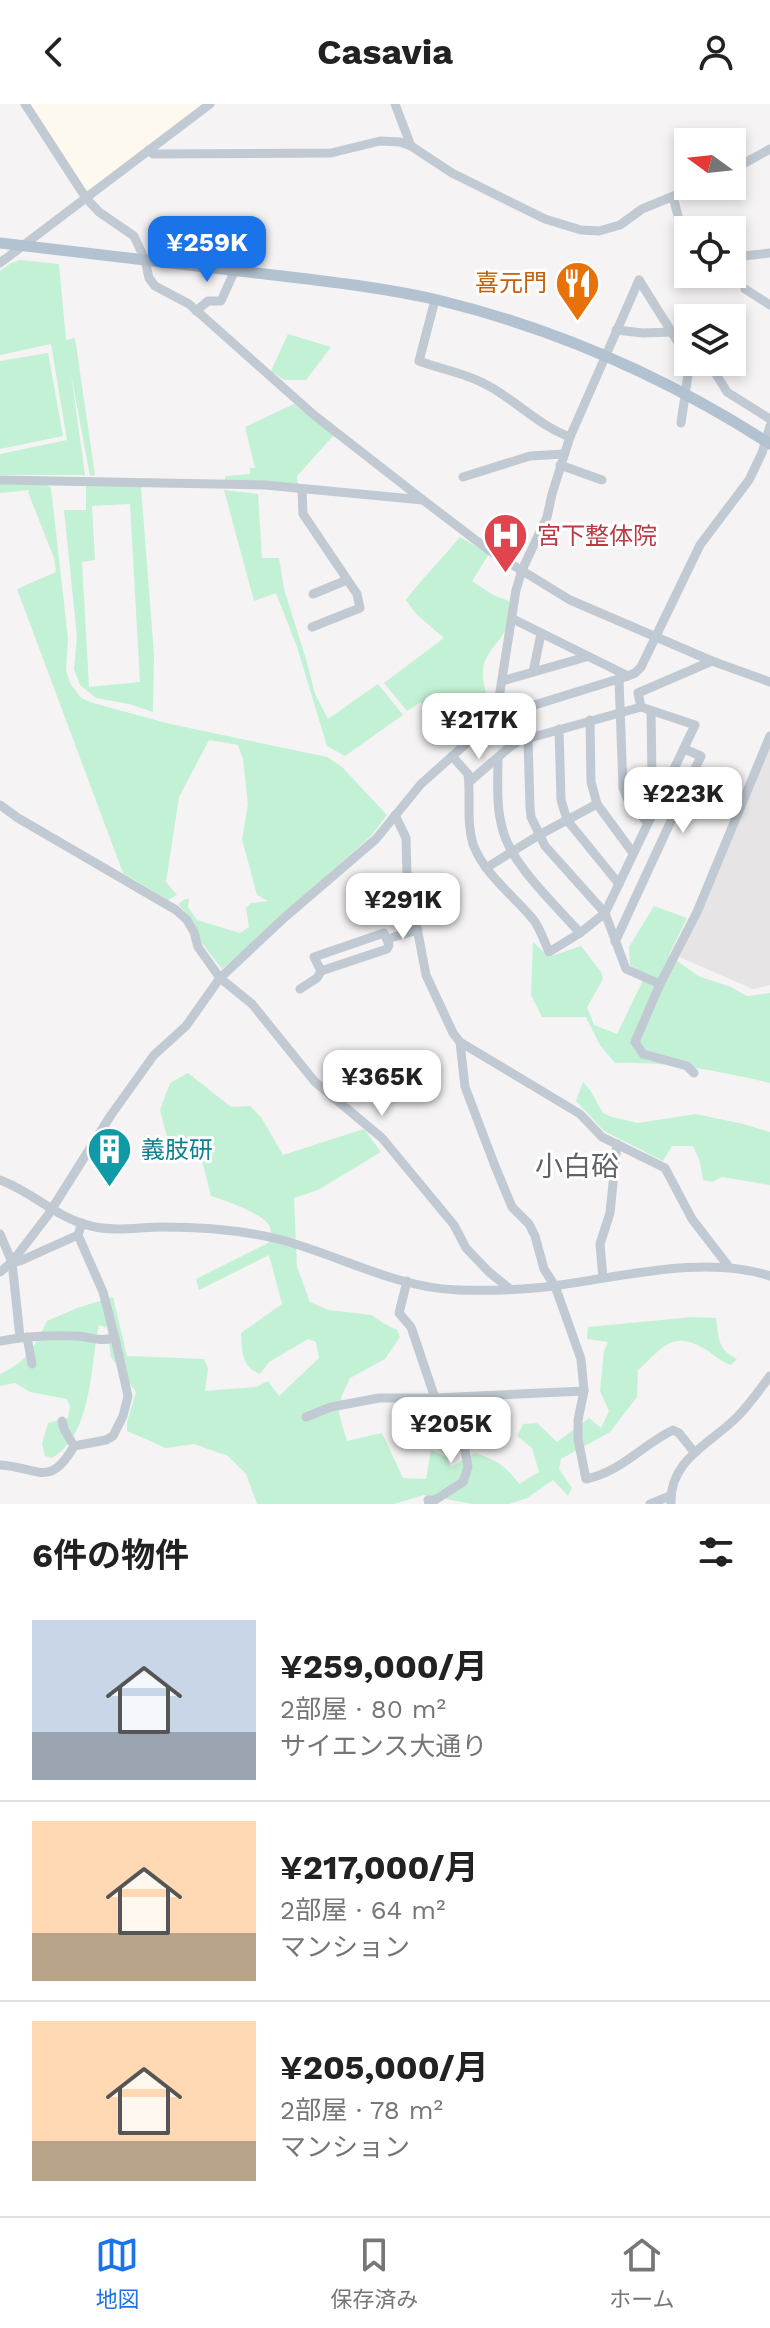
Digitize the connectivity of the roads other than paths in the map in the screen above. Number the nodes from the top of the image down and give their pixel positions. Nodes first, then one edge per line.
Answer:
1 (25, 104) edge
2 (210, 104) edge
3 (395, 104) edge
4 (411, 146) junction
5 (770, 149) edge
6 (149, 150) junction
7 (746, 162) edge
8 (673, 197) joint
9 (86, 198) junction
10 (678, 216) edge
11 (0, 243) edge
12 (22, 246) junction
13 (770, 253) edge
14 (746, 256) edge
15 (145, 260) junction
16 (0, 263) edge
17 (235, 270) junction
18 (745, 289) dead end
19 (435, 300) junction
20 (770, 305) edge
21 (196, 311) junction
22 (616, 330) junction
23 (672, 332) junction
24 (674, 336) edge
25 (604, 355) junction
26 (688, 376) edge
27 (717, 376) edge
28 (686, 393) junction
29 (770, 419) edge
30 (681, 423) dead end
31 (770, 426) edge
32 (570, 437) junction
33 (768, 443) edge
34 (564, 454) junction
35 (560, 465) junction
36 (463, 477) dead end
37 (0, 480) edge
38 (602, 480) dead end
39 (302, 489) junction
40 (423, 500) junction
41 (522, 570) junction
42 (347, 580) junction
43 (313, 594) dead end
44 (513, 619) junction
45 (312, 627) dead end
46 (541, 634) junction
47 (655, 637) junction
48 (586, 657) junction
49 (712, 661) junction
50 (533, 672) junction
51 (623, 678) junction
52 (502, 681) junction
53 (770, 682) edge
54 (527, 707) junction
55 (646, 709) junction
56 (620, 712) junction
57 (496, 717) junction
58 (590, 720) junction
59 (559, 729) junction
60 (770, 736) edge
61 (528, 738) junction
62 (684, 749) junction
63 (452, 756) junction
64 (498, 758) junction
65 (469, 782) junction
66 (662, 792) junction
67 (597, 804) junction
68 (0, 805) edge
69 (395, 815) junction
70 (567, 820) junction
71 (648, 823) junction
72 (539, 835) junction
73 (511, 852) junction
74 (633, 853) junction
75 (486, 868) junction
76 (619, 884) junction
77 (605, 913) junction
78 (418, 930) junction
79 (580, 933) junction
80 (387, 939) junction
81 (615, 942) junction
82 (321, 971) junction
83 (220, 978) junction
84 (660, 984) junction
85 (300, 989) dead end
86 (460, 1042) junction
87 (694, 1073) dead end
88 (617, 1144) junction
89 (0, 1180) edge
90 (52, 1210) junction
91 (82, 1223) junction
92 (0, 1234) edge
93 (78, 1235) junction
94 (12, 1262) junction
95 (729, 1267) junction
96 (0, 1272) edge
97 (770, 1276) edge
98 (603, 1278) junction
99 (407, 1281) junction
100 (555, 1286) junction
101 (510, 1289) junction
102 (24, 1337) junction
103 (115, 1338) junction
104 (0, 1341) edge
105 (32, 1364) dead end
106 (770, 1376) edge
107 (584, 1391) junction
108 (435, 1398) junction
109 (306, 1417) dead end
110 (62, 1421) dead end
111 (74, 1446) junction
112 (694, 1452) junction
113 (0, 1465) edge
114 (670, 1500) edge
115 (429, 1504) edge
116 (650, 1504) edge

1 - 9 street
2 - 6 street
3 - 4 street
4 - 6 street
4 - 8 street
5 - 7 street
6 - 9 street
8 - 10 street
9 - 12 street
9 - 15 street
11 - 12 main road
12 - 15 main road
12 - 16 street
13 - 14 street
15 - 17 main road
15 - 21 street
17 - 19 main road
17 - 21 street
18 - 20 street
19 - 25 main road
19 - 32 street
21 - 40 street
22 - 23 street
22 - 23 street
22 - 25 street
23 - 24 street
25 - 28 main road
25 - 32 street
26 - 28 street
27 - 29 street
28 - 30 street
28 - 33 main road
31 - 33 street
32 - 34 street
33 - 47 street
34 - 35 street
34 - 36 street
35 - 38 street
35 - 41 street
37 - 39 street
39 - 40 street
39 - 42 street
40 - 41 street
41 - 44 street
41 - 47 street
42 - 43 street
42 - 45 street
44 - 46 street
44 - 52 street
46 - 48 street
46 - 50 street
47 - 49 street
47 - 51 street
48 - 50 street
48 - 51 street
49 - 53 street
49 - 55 street
50 - 52 street
51 - 54 street
51 - 56 street
52 - 57 street
54 - 57 street
54 - 61 street
55 - 56 street
55 - 62 street
55 - 66 street
56 - 58 street
56 - 71 street
57 - 63 street
58 - 59 street
58 - 67 street
59 - 61 street
59 - 70 street
60 - 84 street
61 - 64 street
61 - 72 street
62 - 66 street
62 - 81 street
63 - 65 street
63 - 69 street
64 - 65 street
64 - 73 street
65 - 75 street
66 - 71 street
67 - 70 street
67 - 74 street
68 - 83 street
69 - 78 street
69 - 83 street
70 - 72 street
70 - 76 street
71 - 74 street
72 - 73 street
72 - 77 street
73 - 75 street
73 - 79 street
74 - 76 street
75 - 79 street
76 - 77 street
77 - 79 street
77 - 81 street
78 - 80 street
78 - 86 street
80 - 82 street
80 - 82 street
81 - 84 street
82 - 85 street
83 - 90 street
83 - 101 street
84 - 87 street
86 - 88 street
86 - 100 street
88 - 95 street
88 - 98 street
89 - 90 street
90 - 91 street
90 - 94 street
91 - 93 street
91 - 99 street
92 - 94 street
93 - 94 street
93 - 103 street
94 - 96 street
94 - 102 street
95 - 97 street
95 - 98 street
98 - 100 street
99 - 101 street
99 - 108 street
100 - 101 street
100 - 107 street
102 - 103 street
102 - 104 street
102 - 105 street
103 - 111 street
106 - 112 street
107 - 108 street
107 - 112 street
108 - 109 street
108 - 115 street
110 - 111 street
111 - 113 street
112 - 114 street
114 - 116 street

